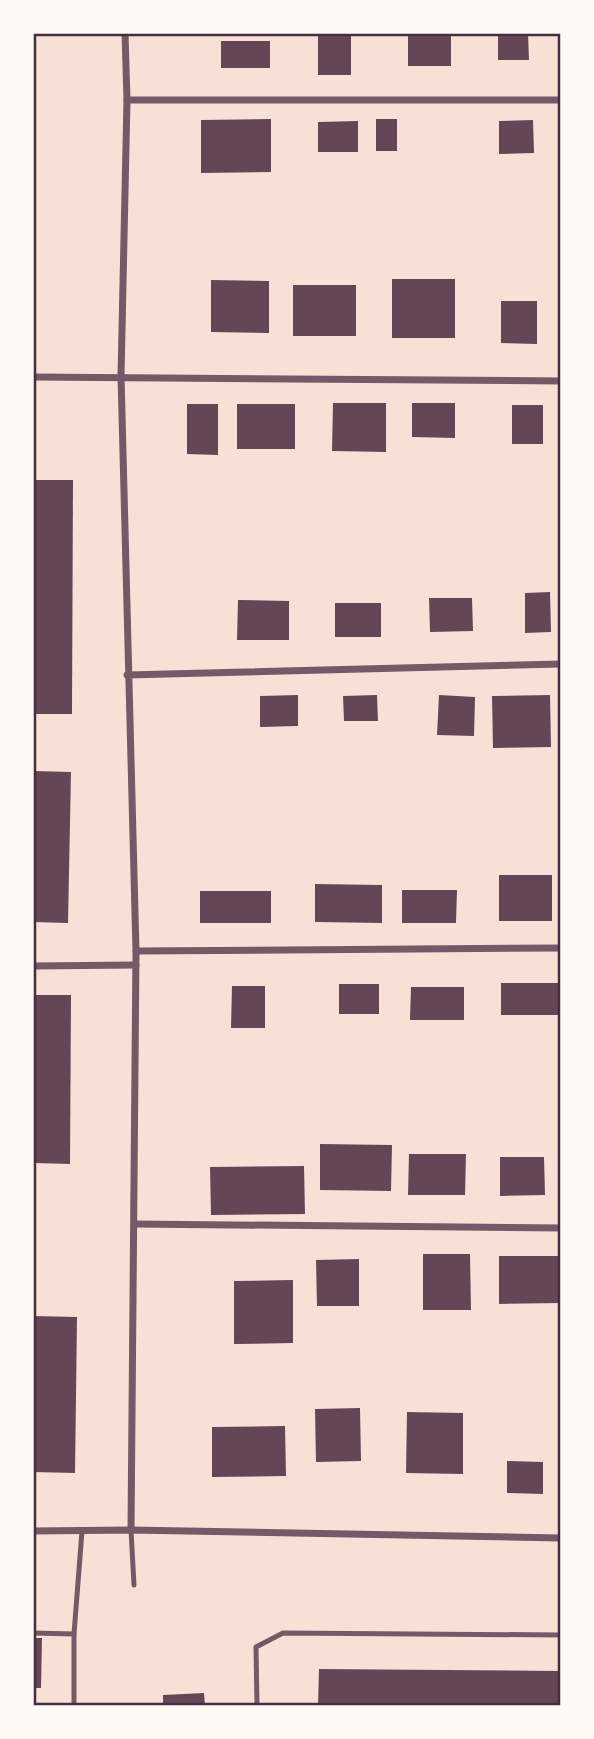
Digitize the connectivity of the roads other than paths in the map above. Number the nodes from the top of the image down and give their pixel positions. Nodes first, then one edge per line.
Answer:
1 (125, 33) edge
2 (127, 100) junction
3 (561, 100) edge
4 (121, 376) junction
5 (33, 377) edge
6 (561, 381) edge
7 (561, 664) edge
8 (127, 675) junction
9 (561, 948) edge
10 (136, 951) junction
11 (33, 965) edge
12 (136, 965) junction
13 (135, 1224) junction
14 (561, 1228) edge
15 (131, 1530) junction
16 (33, 1531) edge
17 (82, 1531) junction
18 (561, 1538) edge
19 (134, 1585) dead end
20 (33, 1633) edge
21 (74, 1634) junction
22 (561, 1635) edge
23 (74, 1706) edge
24 (257, 1706) edge

1 - 2 street
2 - 3 street
2 - 4 street
4 - 5 street
4 - 6 street
4 - 8 street
7 - 8 street
8 - 10 street
9 - 10 street
10 - 12 street
11 - 12 street
12 - 13 street
13 - 14 street
13 - 15 street
15 - 17 street
15 - 18 street
15 - 19 lane
16 - 17 street
17 - 21 lane
20 - 21 lane
21 - 23 lane
22 - 24 lane

